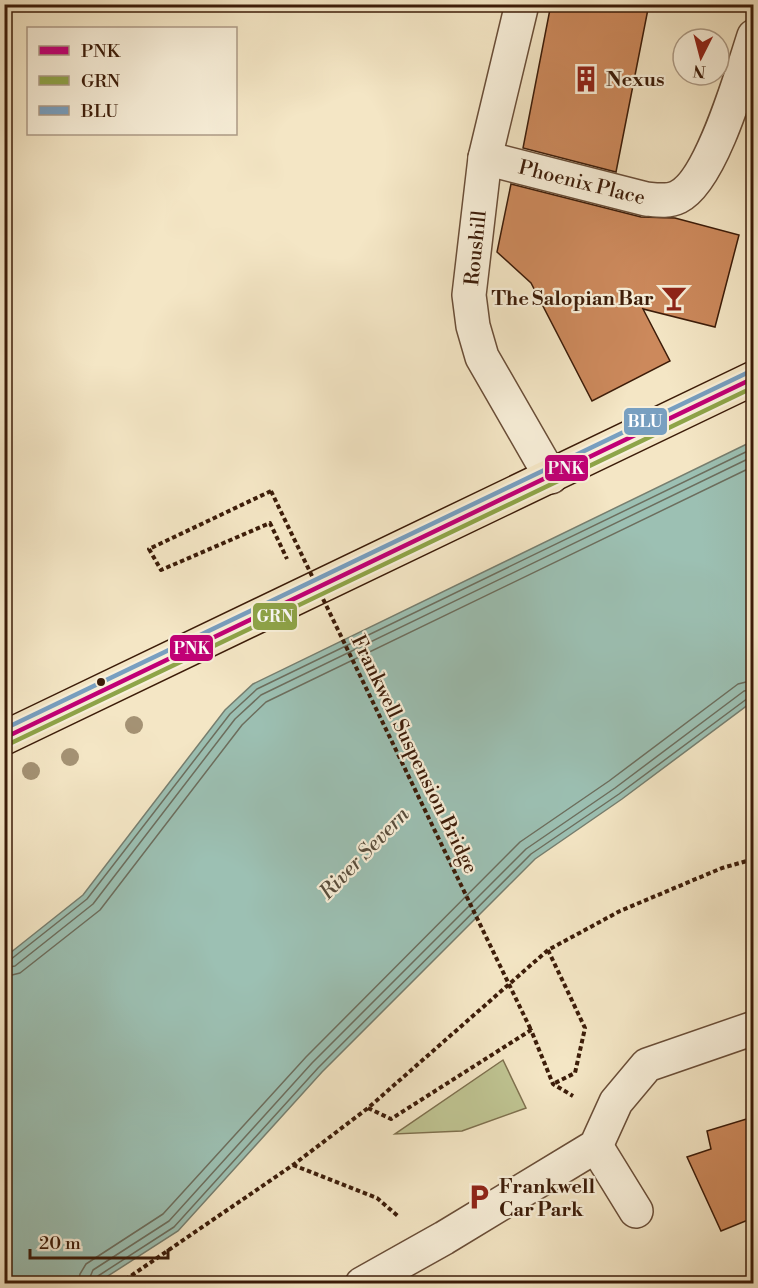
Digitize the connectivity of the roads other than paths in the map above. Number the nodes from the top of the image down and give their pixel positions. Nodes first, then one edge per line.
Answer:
1 (522, 4) edge
2 (753, 36) edge
3 (485, 158) junction
4 (753, 378) edge
5 (551, 477) junction
6 (4, 738) edge
7 (753, 1028) edge
8 (596, 1146) junction
9 (636, 1211) dead end
10 (362, 1284) edge

1 - 3 street, Roushill
2 - 3 street, Phoenix Place
3 - 5 street, Roushill
4 - 5 main road
5 - 6 main road
7 - 8 street
8 - 9 street
8 - 10 street

